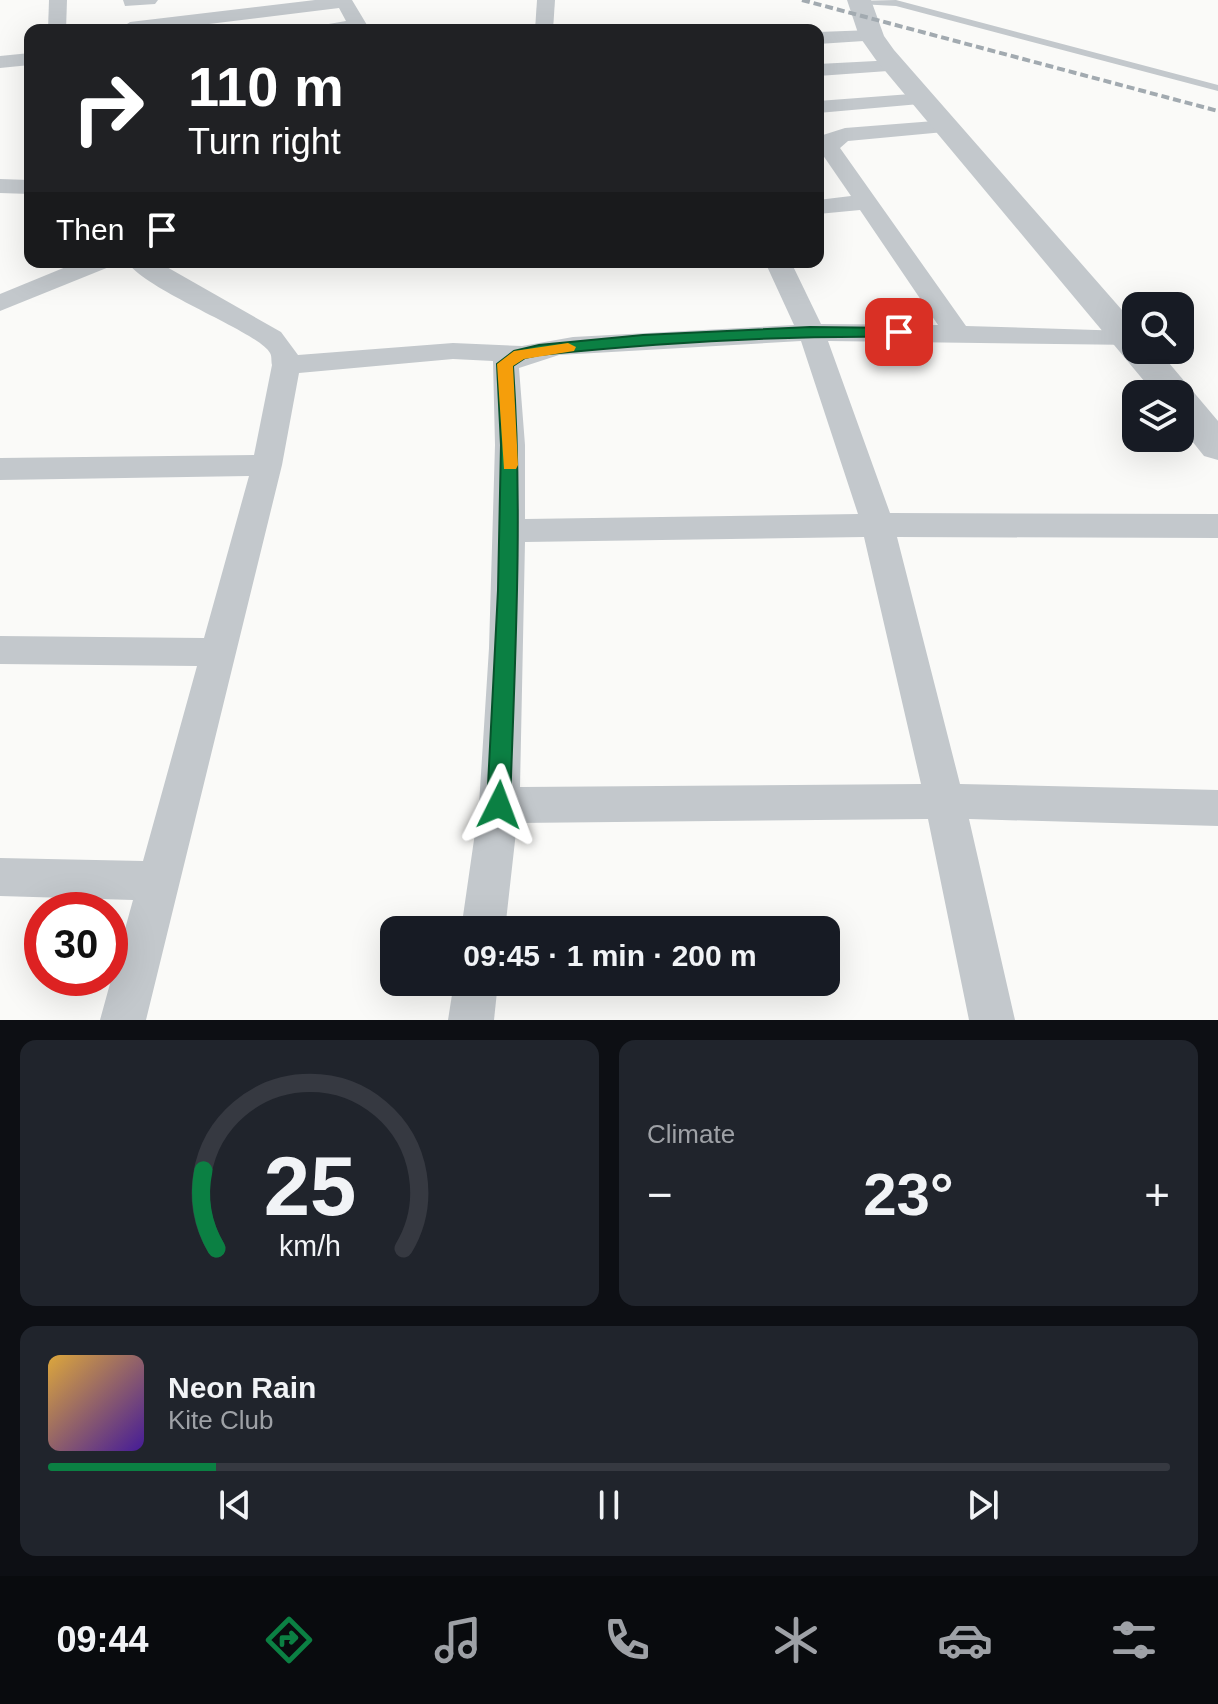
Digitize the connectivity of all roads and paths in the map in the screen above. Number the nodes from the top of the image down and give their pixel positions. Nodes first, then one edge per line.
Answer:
1 (58, 0) edge
2 (546, 0) edge
3 (859, 0) edge
4 (343, 1) edge
5 (245, 15) edge
6 (57, 24) edge
7 (165, 24) edge
8 (357, 24) edge
9 (544, 24) edge
10 (872, 36) junction
11 (824, 38) edge
12 (24, 60) edge
13 (0, 62) edge
14 (895, 66) junction
15 (824, 70) edge
16 (1218, 88) edge
17 (924, 99) junction
18 (824, 107) edge
19 (947, 126) junction
20 (0, 169) edge
21 (17, 184) edge
22 (865, 202) junction
23 (824, 206) edge
24 (85, 268) edge
25 (150, 268) edge
26 (781, 268) edge
27 (0, 303) edge
28 (810, 331) junction
29 (1122, 332) edge
30 (957, 333) junction
31 (1122, 345) edge
32 (520, 354) junction
33 (1149, 364) edge
34 (286, 365) junction
35 (1163, 380) edge
36 (1194, 418) edge
37 (1218, 447) edge
38 (267, 465) junction
39 (0, 469) edge
40 (879, 525) junction
41 (1218, 526) edge
42 (509, 531) junction
43 (0, 650) edge
44 (218, 652) junction
45 (945, 801) junction
46 (499, 805) junction
47 (1218, 808) edge
48 (0, 877) edge
49 (159, 881) junction
50 (485, 916) edge
51 (474, 996) edge
52 (123, 1020) edge
53 (471, 1020) edge
54 (992, 1020) edge

1 - 6 street
2 - 9 street
3 - 10 street
3 - 16 lane
4 - 5 street
4 - 8 street
5 - 7 street
10 - 11 street
10 - 14 street
12 - 13 street
14 - 15 street
14 - 17 street
17 - 18 street
17 - 19 street
19 - 22 street
19 - 29 street
20 - 21 street
22 - 23 street
22 - 30 street
24 - 27 street
25 - 34 street
26 - 28 street
28 - 30 street
28 - 32 street
28 - 40 street
30 - 31 street
32 - 34 street
32 - 42 street
33 - 35 street
34 - 38 street
36 - 37 street
38 - 39 street
38 - 44 street
40 - 41 street
40 - 42 street
40 - 45 street
42 - 46 street
43 - 44 street
44 - 49 street
45 - 46 street
45 - 47 street
45 - 54 street
46 - 50 street
48 - 49 street
49 - 52 street
51 - 53 street

